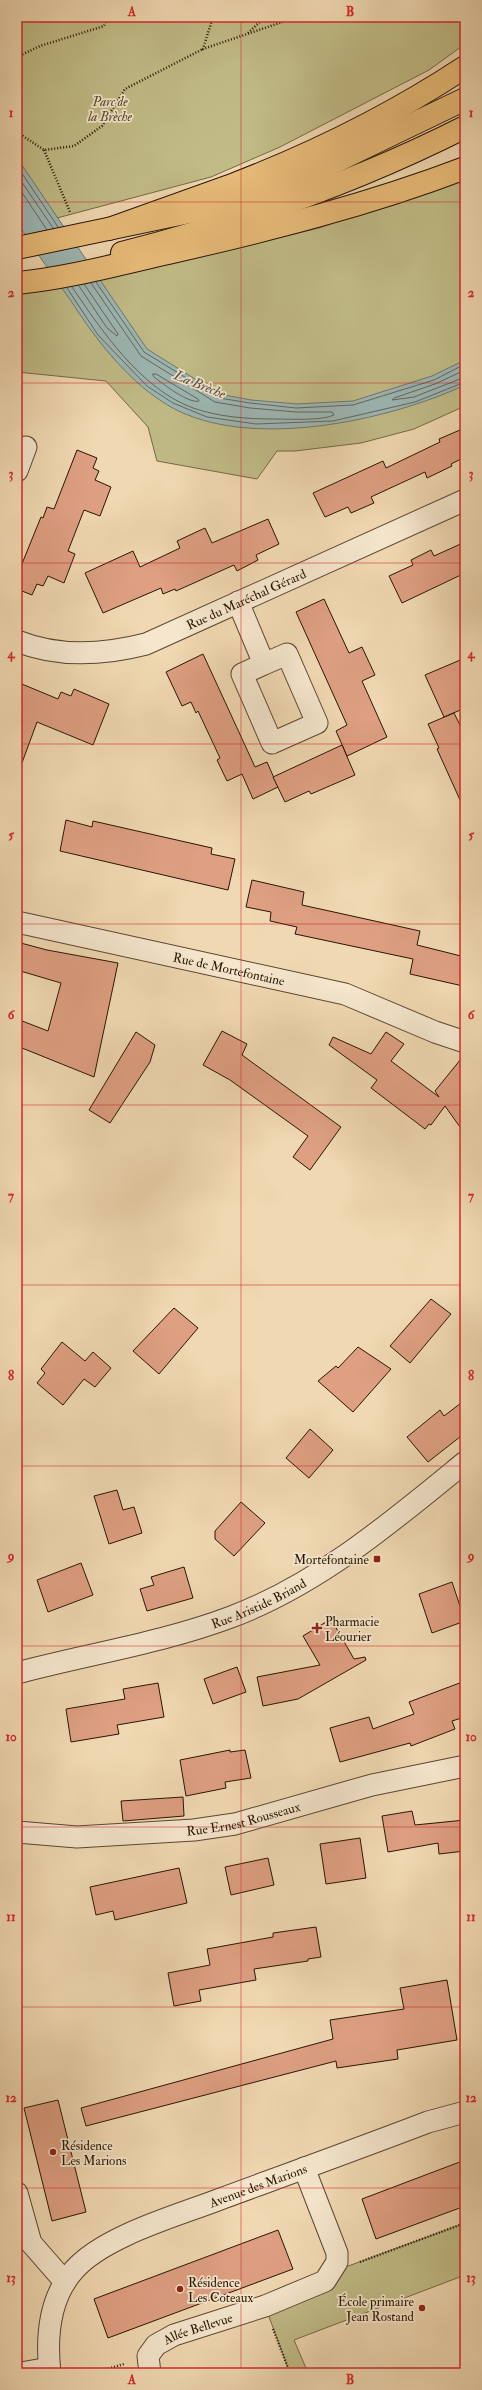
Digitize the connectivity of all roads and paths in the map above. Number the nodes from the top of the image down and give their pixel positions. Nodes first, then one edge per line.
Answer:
1 (108, 17) edge
2 (213, 17) edge
3 (265, 17) edge
4 (297, 17) edge
5 (246, 35) junction
6 (203, 49) junction
7 (17, 57) edge
8 (465, 67) edge
9 (465, 99) edge
10 (465, 127) edge
11 (17, 129) edge
12 (44, 150) junction
13 (465, 168) edge
14 (71, 214) dead end
15 (109, 229) junction
16 (19, 248) edge
17 (99, 264) junction
18 (48, 274) junction
19 (17, 278) edge
20 (17, 283) edge
21 (26, 447) dead end
22 (17, 471) edge
23 (465, 500) edge
24 (238, 602) junction
25 (17, 641) edge
26 (264, 664) dead end
27 (17, 922) edge
28 (435, 1032) junction
29 (465, 1042) edge
30 (465, 1052) edge
31 (465, 1462) edge
32 (17, 1673) edge
33 (465, 1766) edge
34 (17, 1832) edge
35 (465, 2112) edge
36 (304, 2168) junction
37 (18, 2205) edge
38 (465, 2223) edge
39 (332, 2272) junction
40 (65, 2282) junction
41 (265, 2306) junction
42 (149, 2365) edge
43 (50, 2370) edge
44 (21, 2373) edge
45 (94, 2373) edge
46 (290, 2373) edge

1 - 7 path
2 - 6 path
3 - 5 path
4 - 5 path
5 - 6 path
6 - 12 path
8 - 15 main road
9 - 15 main road
10 - 17 main road
11 - 12 path
12 - 14 path
13 - 17 main road
15 - 16 main road
17 - 18 main road
18 - 19 main road
18 - 20 main road
21 - 22 street
23 - 24 street, Rue du Maréchal Gérard
24 - 25 street, Rue du Maréchal Gérard
24 - 26 street
27 - 28 street, Rue de Mortefontaine
28 - 29 street, Rue de Mortefontaine
28 - 30 street, Rue de Mortefontaine
31 - 32 street, Rue Aristide Briand
33 - 34 street, Rue Ernest Rousseaux
35 - 36 street, Avenue des Marions
36 - 39 street
36 - 40 street, Avenue des Marions
37 - 40 street
38 - 39 path
39 - 41 street, Allée Bellevue
40 - 43 street, Avenue des Marions
41 - 42 street, Allée Bellevue
41 - 46 path
42 - 45 path
43 - 44 street, Avenue des Marions

